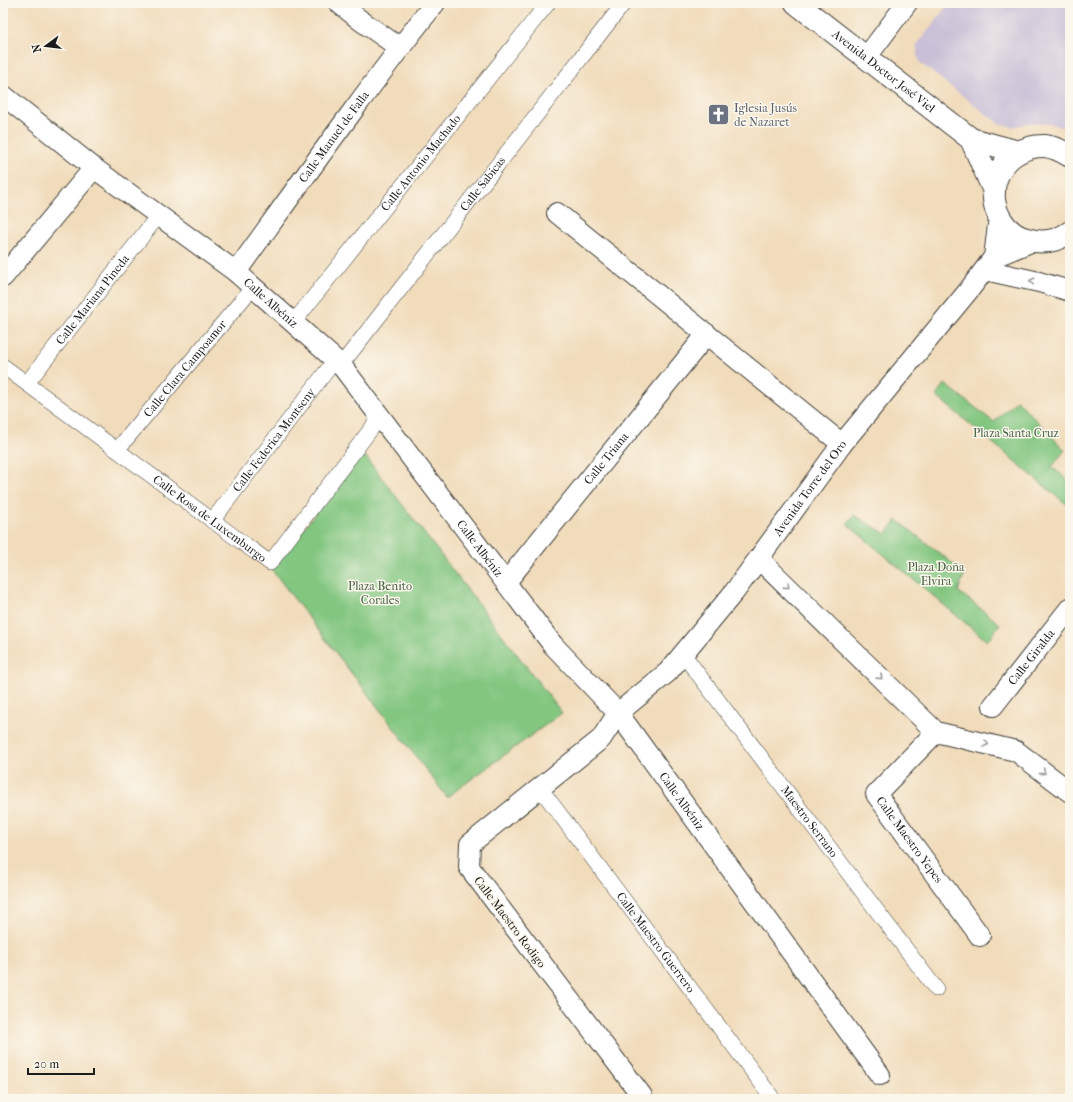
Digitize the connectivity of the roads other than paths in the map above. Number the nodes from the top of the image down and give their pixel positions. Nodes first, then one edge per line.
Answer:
1 (339, 3) edge
2 (435, 3) edge
3 (548, 3) edge
4 (624, 3) edge
5 (796, 3) edge
6 (907, 3) edge
7 (400, 48) junction
8 (866, 58) junction
9 (3, 95) edge
10 (971, 139) junction
11 (1019, 152) junction
12 (1070, 156) edge
13 (94, 168) junction
14 (994, 191) junction
15 (557, 213) dead end
16 (158, 216) junction
17 (999, 217) junction
18 (1068, 236) edge
19 (1033, 241) junction
20 (990, 263) junction
21 (236, 272) junction
22 (3, 277) edge
23 (253, 287) junction
24 (1070, 291) edge
25 (293, 323) junction
26 (707, 334) junction
27 (338, 362) junction
28 (3, 366) edge
29 (27, 383) junction
30 (380, 416) junction
31 (842, 444) junction
32 (117, 450) junction
33 (212, 521) junction
34 (759, 559) junction
35 (506, 582) junction
36 (1070, 608) edge
37 (683, 654) junction
38 (993, 706) dead end
39 (618, 713) junction
40 (936, 732) junction
41 (540, 788) junction
42 (1070, 792) edge
43 (980, 936) dead end
44 (936, 989) dead end
45 (880, 1075) dead end
46 (642, 1096) dead end
47 (771, 1096) dead end

1 - 7 street
2 - 7 street, Calle Manuel de Falla
3 - 25 street, Calle Antonio Machado
4 - 27 street, Calle Sabicas
5 - 8 street, Avenida Doctor José Viel
6 - 8 street
7 - 21 street, Calle Manuel de Falla
8 - 10 street, Avenida Doctor José Viel
9 - 13 street, Calle Albéniz
10 - 11 street, Avenida Doctor José Viel
10 - 14 street, Avenida Doctor José Viel
11 - 12 street
11 - 14 street
13 - 16 street, Calle Albéniz
13 - 22 street
14 - 17 street
15 - 26 street
16 - 21 street, Calle Albéniz
16 - 29 street, Calle Mariana Pineda
17 - 19 street
17 - 20 street
18 - 19 street
19 - 20 street, Avenida Torre del Oro
24 -> 20 street
20 - 31 street, Avenida Torre del Oro
21 - 23 street, Calle Albéniz
23 - 25 street, Calle Albéniz
23 - 32 street, Calle Clara Campoamor
25 - 27 street, Calle Albéniz
26 - 31 street
26 - 35 street, Calle Triana
27 - 30 street, Calle Albéniz
27 - 33 street, Calle Federica Montseny
28 - 29 street, Calle Rosa de Luxemburgo
29 - 32 street, Calle Rosa de Luxemburgo
30 - 33 street, Calle Rosa de Luxemburgo
30 - 35 street, Calle Albéniz
31 - 34 street, Avenida Torre del Oro
32 - 33 street, Calle Rosa de Luxemburgo
34 - 37 street, Avenida Torre del Oro
34 -> 40 street
35 - 39 street, Calle Albéniz
36 - 38 street, Calle Giralda
37 - 39 street, Avenida Torre del Oro
37 - 44 street, Maestro Serrano
39 - 41 street, Calle Maestro Rodigo
39 - 45 street, Calle Albéniz
40 -> 42 street
40 - 43 street, Calle Maestro Yepes
41 - 46 street, Calle Maestro Rodigo
41 - 47 street, Calle Maestro Guerrero

